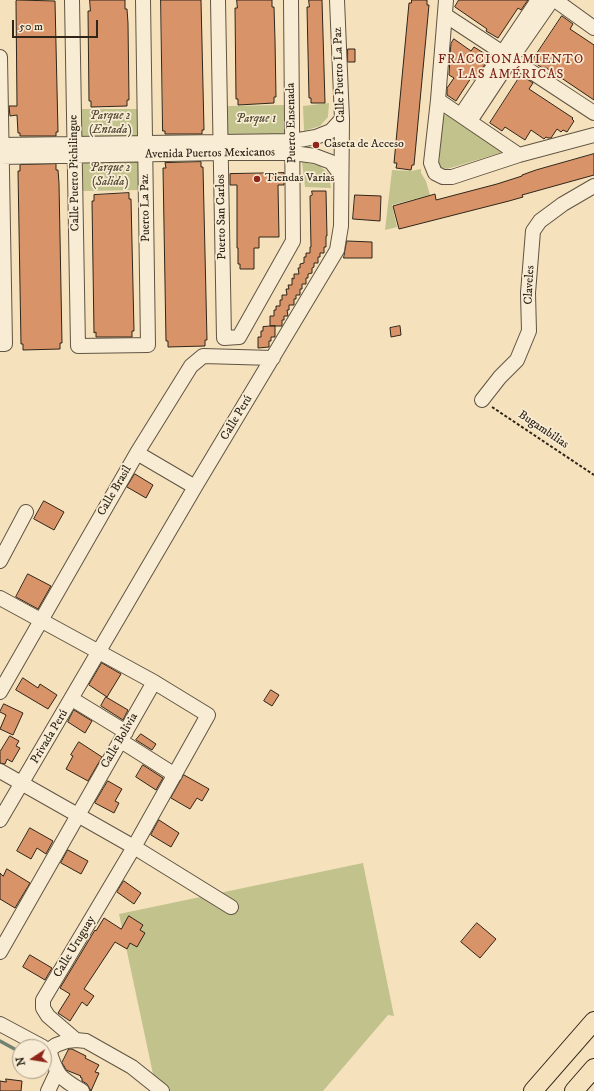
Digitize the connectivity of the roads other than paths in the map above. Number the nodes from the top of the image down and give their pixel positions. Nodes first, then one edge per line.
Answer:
1 (72, 0) edge
2 (143, 0) edge
3 (218, 0) edge
4 (291, 0) edge
5 (337, 0) edge
6 (446, 0) edge
7 (538, 0) edge
8 (554, 0) edge
9 (445, 15) junction
10 (594, 28) edge
11 (507, 56) junction
12 (0, 57) edge
13 (438, 100) junction
14 (594, 113) edge
15 (466, 118) junction
16 (342, 119) junction
17 (594, 135) edge
18 (221, 147) junction
19 (293, 147) junction
20 (145, 149) junction
21 (74, 150) junction
22 (1, 151) edge
23 (519, 155) junction
24 (341, 175) junction
25 (594, 186) edge
26 (224, 338) joint
27 (3, 344) edge
28 (78, 346) joint
29 (273, 358) junction
30 (482, 400) road end
31 (137, 453) junction
32 (195, 487) junction
33 (26, 512) dead end
34 (0, 561) edge
35 (0, 598) edge
36 (40, 620) junction
37 (98, 652) junction
38 (154, 682) junction
39 (0, 692) edge
40 (72, 699) junction
41 (123, 736) junction
42 (0, 771) edge
43 (175, 775) junction
44 (22, 784) junction
45 (78, 816) junction
46 (0, 820) edge
47 (134, 847) junction
48 (231, 907) dead end
49 (0, 952) edge
50 (594, 1021) edge
51 (0, 1024) edge
52 (28, 1039) edge
53 (76, 1040) junction
54 (52, 1046) edge
55 (52, 1062) edge
56 (594, 1068) edge
57 (57, 1072) junction
58 (48, 1091) edge
59 (82, 1091) edge
60 (162, 1091) edge
61 (533, 1091) edge
62 (574, 1091) edge

1 - 21 street, Calle Puerto Pichilingue
2 - 20 street, Puerto La Paz
3 - 18 street, Puerto San Carlos
4 - 19 street, Puerto Ensenada
5 - 16 street, Calle Puerto La Paz
6 - 9 street
7 - 11 street
8 - 10 street
8 - 11 street
9 - 11 street
9 - 13 street
11 - 14 street
11 - 15 street
12 - 22 street
13 - 15 street
13 - 23 street
15 - 23 street
16 - 19 street, Avenida Puertos Mexicanos
16 - 24 street, Calle Puerto La Paz
17 - 23 street
18 - 19 street, Avenida Puertos Mexicanos
18 - 20 street, Avenida Puertos Mexicanos
18 - 26 street, Puerto San Carlos
19 - 24 street, Avenida Puertos Mexicanos
19 - 26 street, Puerto Ensenada
20 - 21 street, Avenida Puertos Mexicanos
20 - 28 street, Puerto La Paz
21 - 22 street, Avenida Puertos Mexicanos
21 - 28 street, Calle Puerto Pichilingue
22 - 27 street
24 - 29 street, Calle Perú
25 - 30 street, Claveles
29 - 31 street, Calle Brasil
29 - 32 street, Calle Perú
31 - 32 street
31 - 36 street, Calle Brasil
32 - 37 street, Calle Perú
33 - 34 street
35 - 36 street
36 - 37 street
36 - 39 street, Calle Brasil
37 - 38 street
37 - 40 street, Privada Perú
38 - 41 street, Calle Bolivia
38 - 43 street, Calle Uruguay
40 - 41 street
40 - 44 street, Privada Perú
41 - 43 street
41 - 45 street, Calle Bolivia
42 - 44 street
43 - 47 street, Calle Uruguay
44 - 45 street
44 - 46 street, Privada Perú
45 - 47 street
45 - 49 street, Calle Bolivia
47 - 48 street
47 - 53 street, Calle Uruguay
50 - 61 main road
51 - 52 street
53 - 54 street
53 - 60 street
55 - 57 street
56 - 62 main road
57 - 58 street
57 - 59 street

